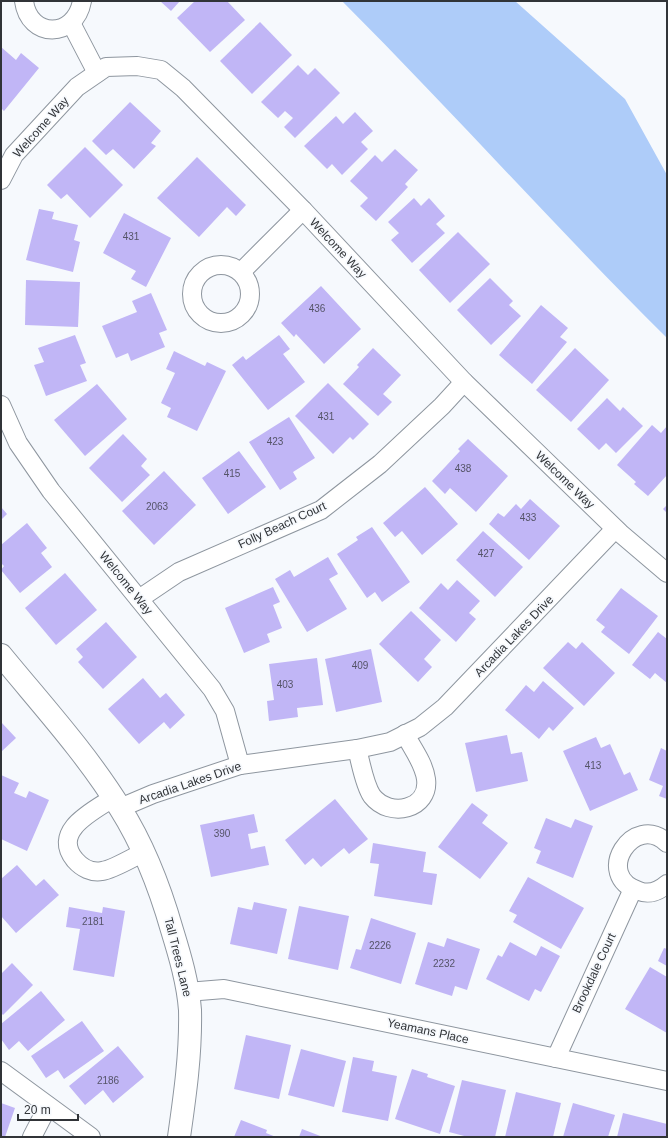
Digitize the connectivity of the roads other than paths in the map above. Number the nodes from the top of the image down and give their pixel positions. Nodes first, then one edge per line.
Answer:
1 (24, 1) edge
2 (82, 1) edge
3 (71, 23) junction
4 (97, 73) junction
5 (1, 180) edge
6 (303, 210) junction
7 (240, 272) dead end
8 (464, 382) junction
9 (1, 405) edge
10 (615, 529) junction
11 (667, 573) edge
12 (139, 598) junction
13 (1, 655) edge
14 (406, 734) junction
15 (357, 749) junction
16 (240, 765) junction
17 (117, 803) junction
18 (667, 843) edge
19 (144, 852) junction
20 (667, 884) edge
21 (633, 890) junction
22 (187, 992) junction
23 (556, 1058) junction
24 (1, 1071) edge
25 (667, 1081) edge
26 (48, 1106) junction
27 (32, 1137) edge
28 (91, 1137) edge
29 (179, 1137) edge

1 - 3 street
2 - 3 street
3 - 4 street
4 - 5 street, Welcome Way
4 - 6 street, Welcome Way
6 - 7 street
6 - 8 street, Welcome Way
8 - 10 street, Welcome Way
8 - 12 street, Folly Beach Court
9 - 12 street, Welcome Way
10 - 11 street, Welcome Way
10 - 14 street, Arcadia Lakes Drive
12 - 16 street, Welcome Way
13 - 17 street, Tall Trees Lane
14 - 15 street, Arcadia Lakes Drive
14 - 15 street
15 - 16 street, Arcadia Lakes Drive
16 - 17 street, Arcadia Lakes Drive
17 - 19 street, Tall Trees Lane
17 - 19 street
18 - 21 street
19 - 22 street, Tall Trees Lane
20 - 21 street
21 - 23 street, Brookdale Court
22 - 23 street, Yeamans Place
22 - 29 street, Tall Trees Lane
23 - 25 street, Yeamans Place
24 - 26 street
26 - 27 street
26 - 28 street

